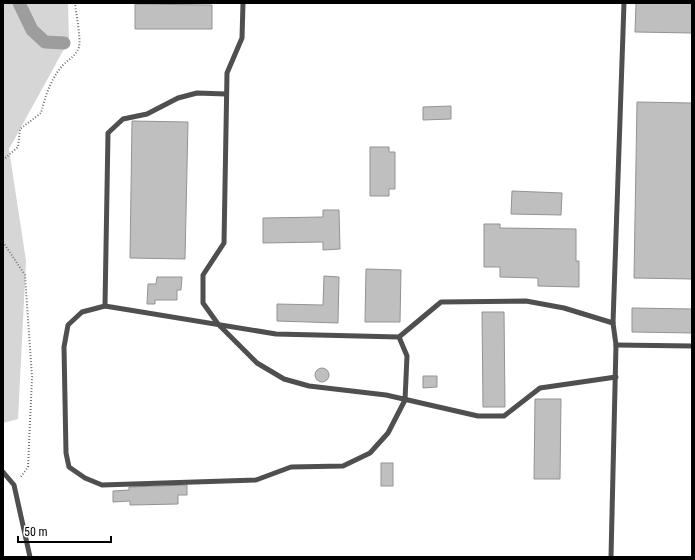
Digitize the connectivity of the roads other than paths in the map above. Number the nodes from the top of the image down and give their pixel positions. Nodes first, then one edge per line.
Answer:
1 (243, 3) edge
2 (624, 3) edge
3 (226, 94) junction
4 (105, 306) junction
5 (613, 323) junction
6 (218, 324) junction
7 (399, 337) junction
8 (616, 345) junction
9 (692, 346) edge
10 (616, 377) junction
11 (405, 400) junction
12 (3, 472) edge
13 (30, 557) edge
14 (611, 557) edge

1 - 3 lane
2 - 5 lane
3 - 4 lane
3 - 6 lane
4 - 6 lane
4 - 11 lane
5 - 7 lane
5 - 8 lane
6 - 7 lane
6 - 11 lane
7 - 11 lane
8 - 9 lane
8 - 10 lane
10 - 11 lane
10 - 14 lane
12 - 13 lane

